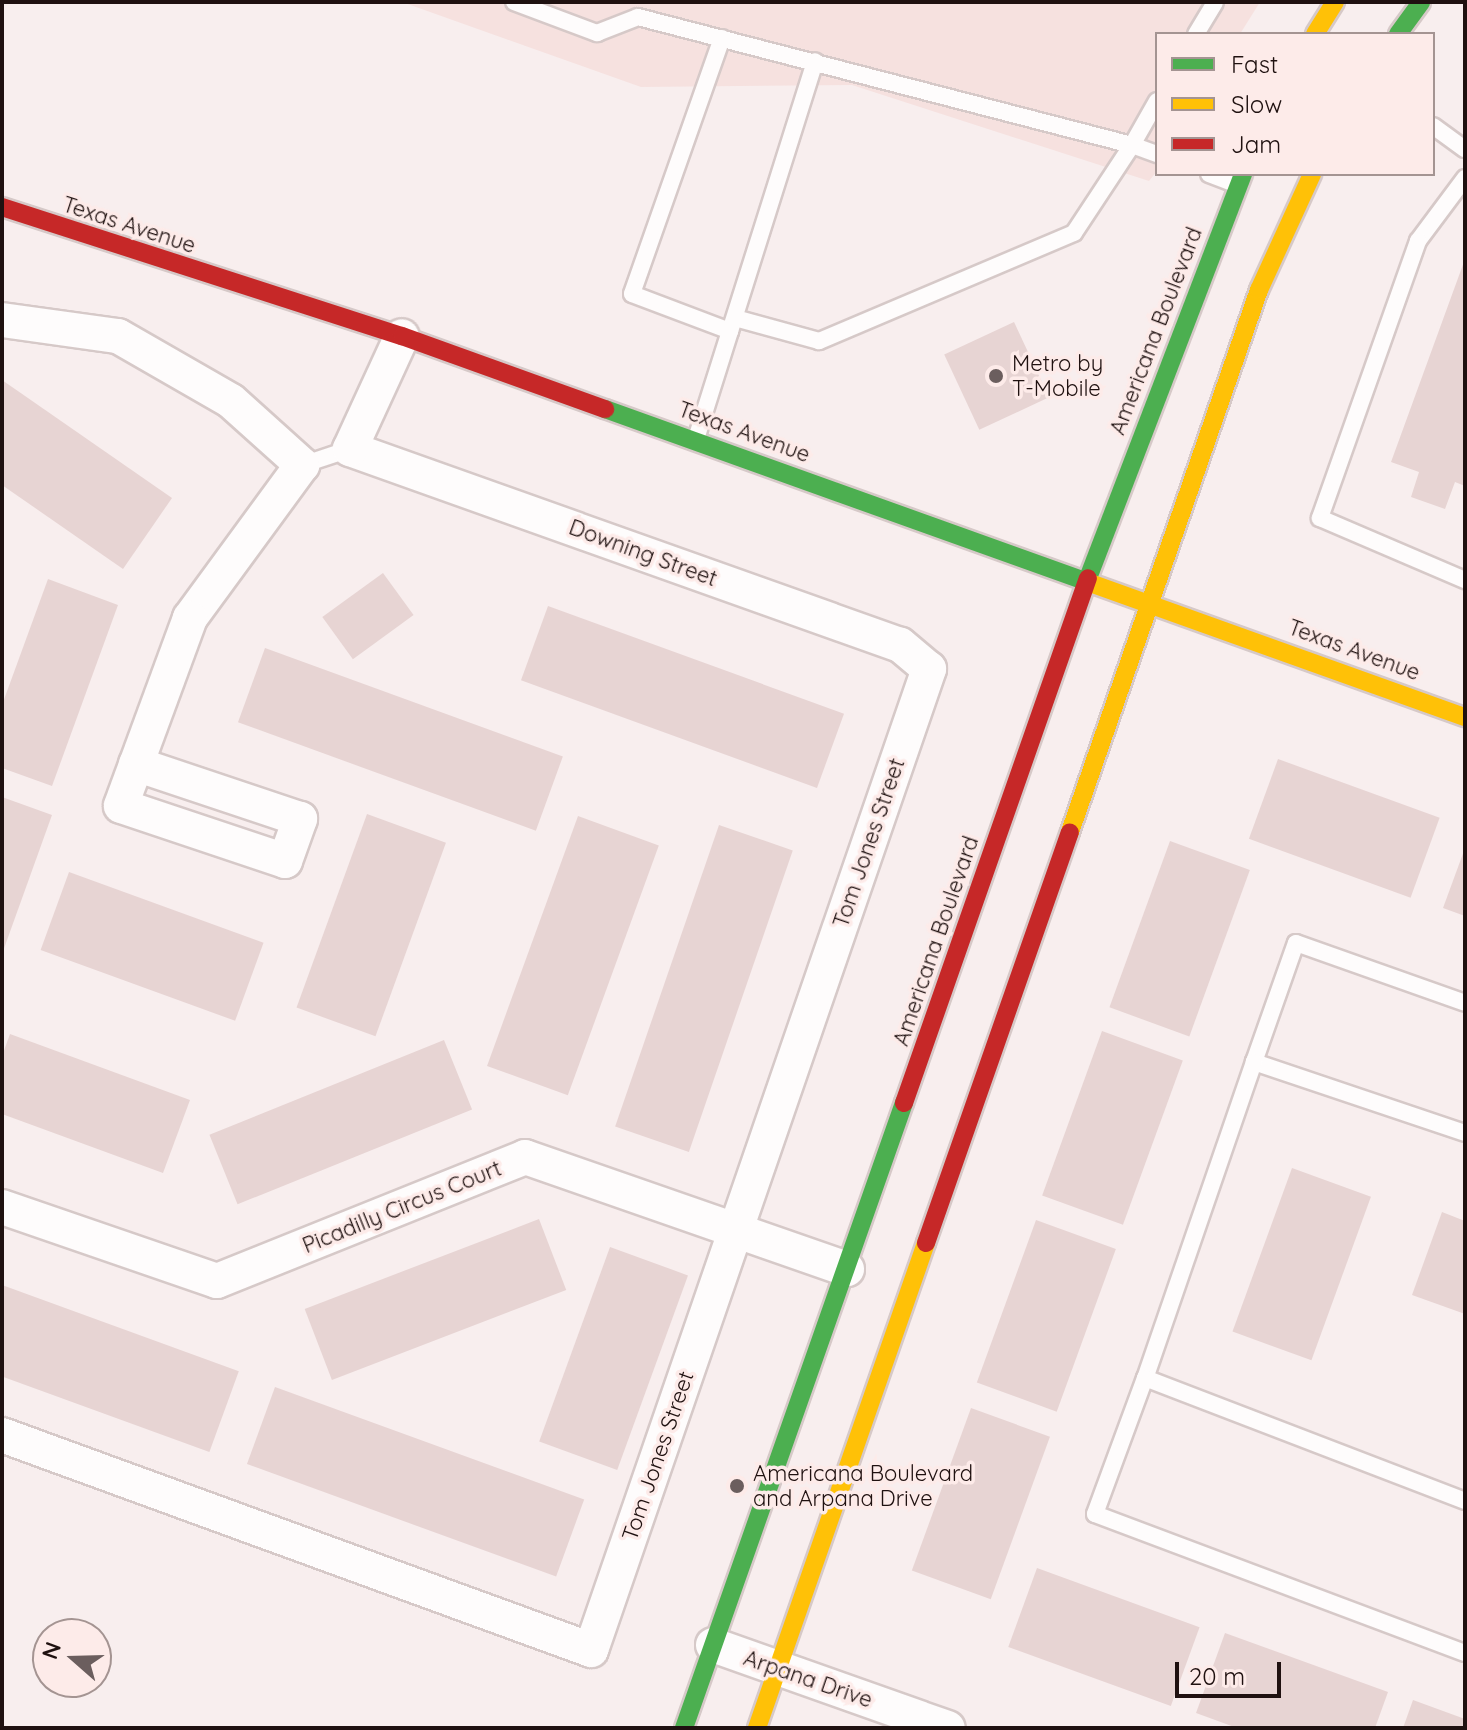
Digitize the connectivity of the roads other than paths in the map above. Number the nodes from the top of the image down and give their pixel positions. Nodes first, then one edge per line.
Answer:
1 (514, 2) edge
2 (1215, 2) edge
3 (1335, 2) edge
4 (1421, 2) edge
5 (640, 9) edge
6 (1197, 32) edge
7 (1316, 32) edge
8 (1399, 32) edge
9 (722, 38) junction
10 (815, 61) junction
11 (1155, 105) edge
12 (1435, 127) edge
13 (1132, 145) junction
14 (1465, 149) edge
15 (1155, 153) edge
16 (1311, 176) edge
17 (1465, 178) edge
18 (1240, 179) edge
19 (2, 207) edge
20 (2, 320) edge
21 (732, 325) junction
22 (402, 336) junction
23 (696, 440) junction
24 (350, 449) junction
25 (302, 465) junction
26 (1088, 579) junction
27 (1465, 580) edge
28 (1153, 601) junction
29 (929, 669) joint
30 (1465, 717) edge
31 (136, 764) junction
32 (1465, 1003) edge
33 (1254, 1062) junction
34 (1465, 1133) edge
35 (2, 1207) edge
36 (735, 1229) junction
37 (847, 1269) junction
38 (1145, 1378) junction
39 (2, 1435) edge
40 (1465, 1501) edge
41 (713, 1645) junction
42 (1465, 1653) edge
43 (779, 1668) junction
44 (684, 1728) edge
45 (757, 1728) edge
46 (948, 1728) edge

1 - 5 lane
2 - 6 lane
3 - 7 main road
4 - 8 main road
5 - 9 lane
9 - 10 lane
9 - 21 lane
10 - 13 lane
10 - 21 lane
11 - 13 lane
12 - 14 lane
13 - 15 lane
13 - 21 lane
16 - 28 main road
17 - 27 lane
18 - 26 main road, Americana Boulevard
19 - 22 main road, Texas Avenue
20 - 25 street
21 - 23 lane
22 - 23 main road, Texas Avenue
22 - 24 street
23 - 26 main road, Texas Avenue
24 - 25 lane
24 - 29 street, Downing Street
25 - 31 street
26 - 28 main road, Texas Avenue
26 - 37 main road, Americana Boulevard
28 - 30 main road, Texas Avenue
28 - 43 main road
29 - 36 street, Tom Jones Street
31 - 31 street
32 - 33 lane
33 - 34 lane
33 - 38 lane
35 - 36 street, Picadilly Circus Court
36 - 37 street, Picadilly Circus Court
36 - 39 street, Tom Jones Street
37 - 41 main road, Americana Boulevard
38 - 40 lane
38 - 42 lane
41 - 43 street, Arpana Drive
41 - 44 main road, Americana Boulevard
43 - 45 main road
43 - 46 street, Arpana Drive

